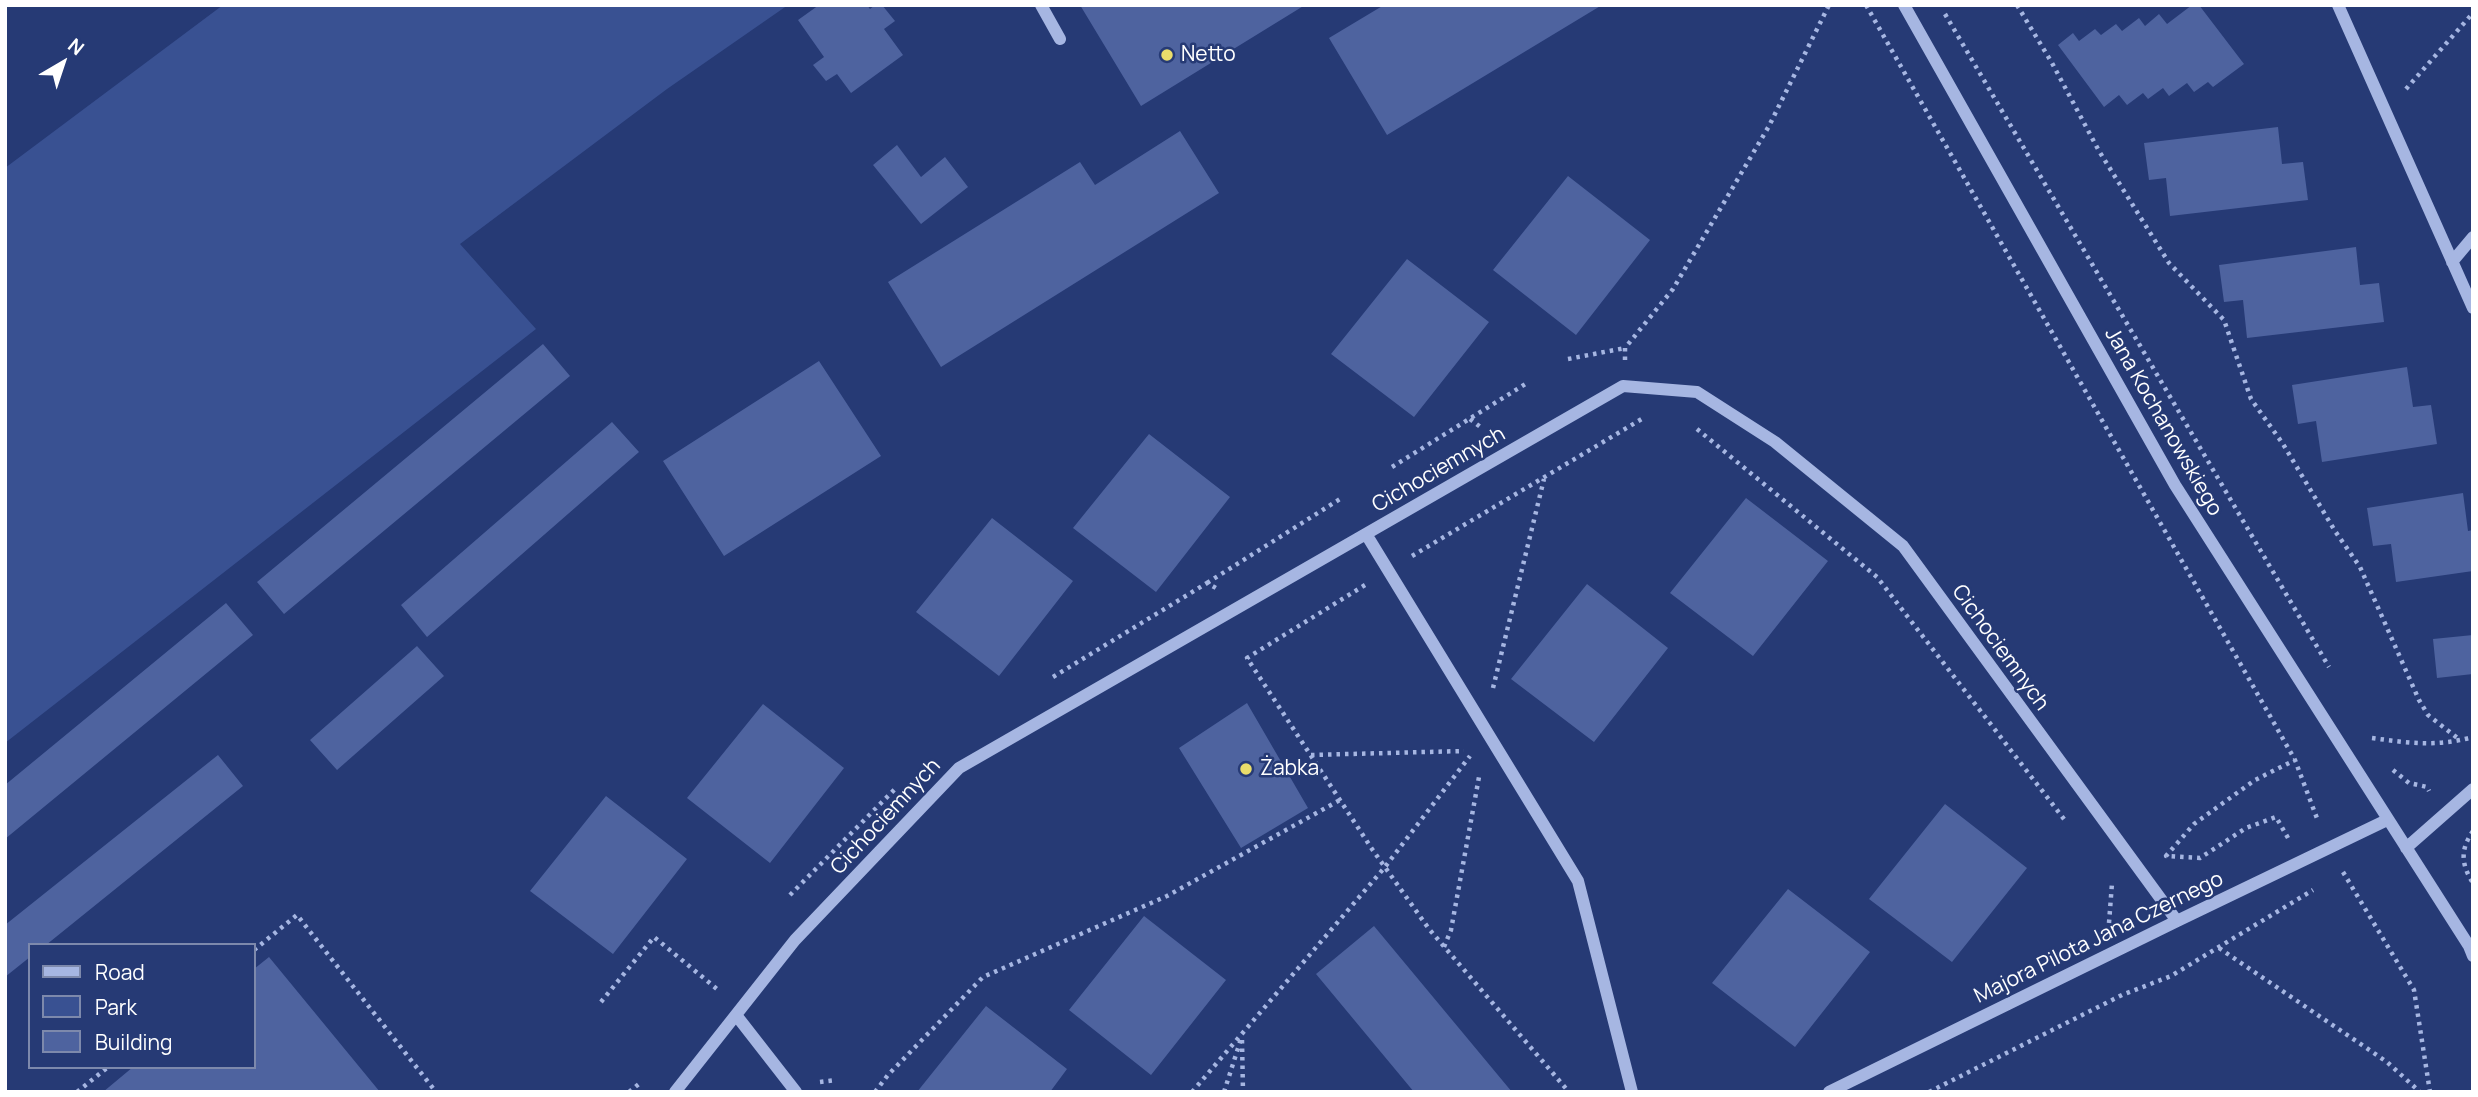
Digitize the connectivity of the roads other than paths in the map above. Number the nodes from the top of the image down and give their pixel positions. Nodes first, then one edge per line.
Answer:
1 (1041, 5) edge
2 (1904, 5) edge
3 (2337, 5) edge
4 (1060, 39) dead end
5 (2473, 237) edge
6 (2452, 262) junction
7 (2473, 308) edge
8 (1366, 534) junction
9 (2473, 789) edge
10 (2387, 820) junction
11 (2406, 848) junction
12 (2177, 920) junction
13 (2473, 956) edge
14 (736, 1015) junction
15 (675, 1092) edge
16 (796, 1092) edge
17 (1632, 1092) edge
18 (1829, 1092) edge

1 - 4 street
2 - 10 street, Jana Kochanowskiego
3 - 6 street
5 - 6 street
6 - 7 street
8 - 12 street, Cichociemnych
8 - 14 street, Cichociemnych
8 - 17 street
9 - 11 street
10 - 11 street, Jana Kochanowskiego
10 - 12 street, Majora Pilota Jana Czernego
11 - 13 street, Jana Kochanowskiego
12 - 18 street, Majora Pilota Jana Czernego
14 - 15 street, Cichociemnych
14 - 16 street

